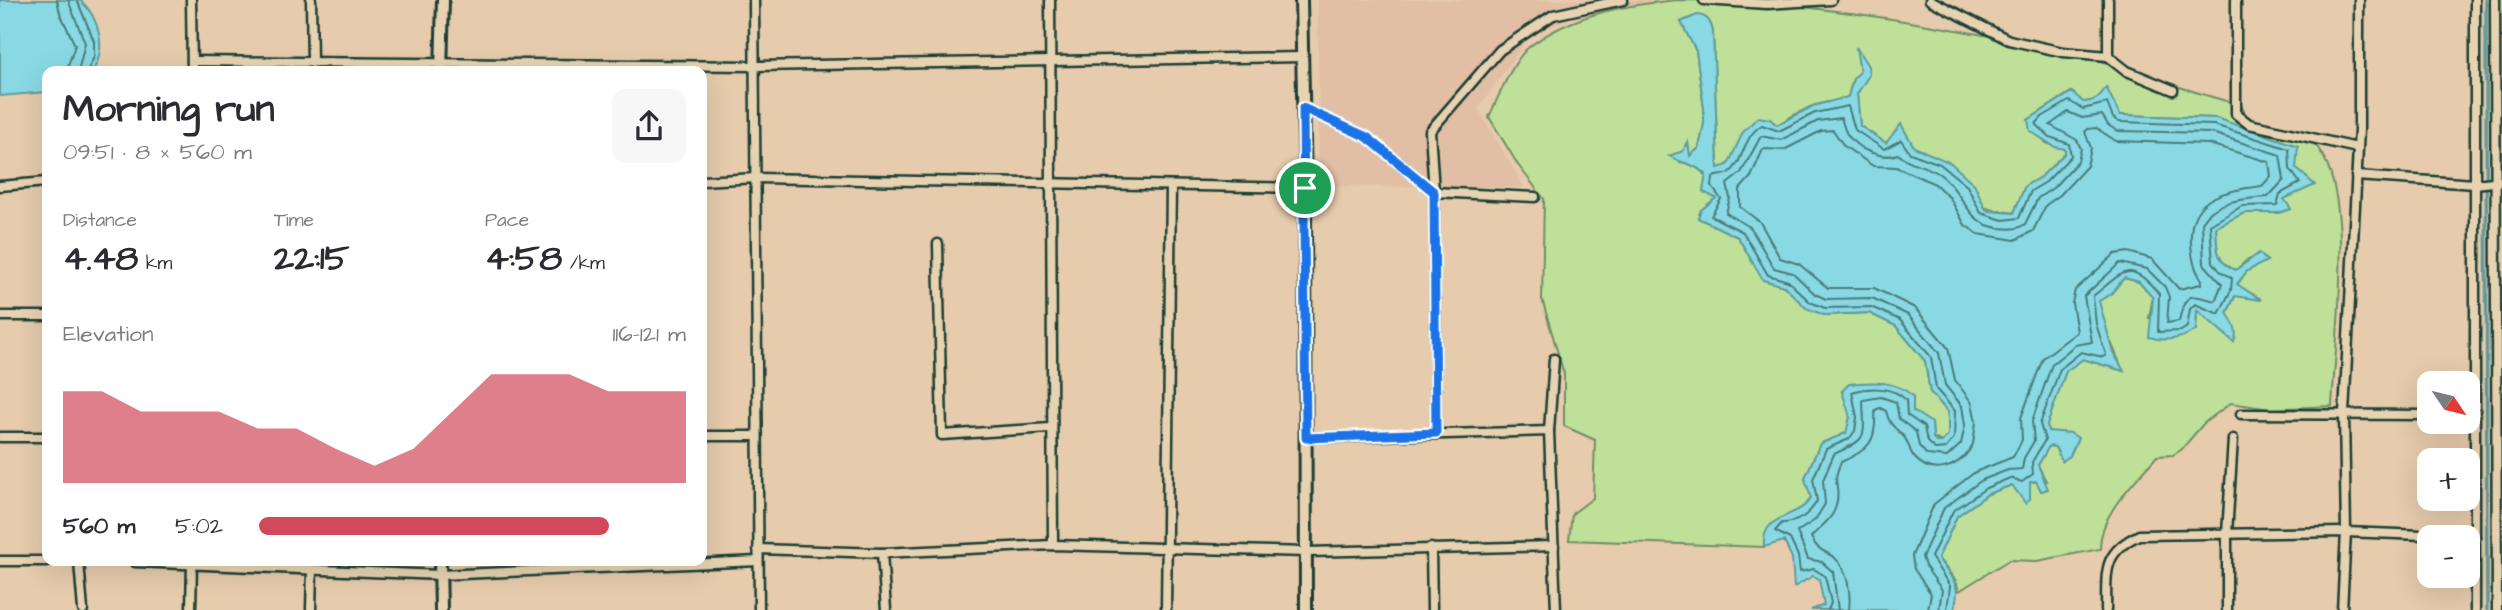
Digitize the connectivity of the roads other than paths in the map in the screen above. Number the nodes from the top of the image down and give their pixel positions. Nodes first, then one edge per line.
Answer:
1 (191, 0) edge
2 (311, 0) edge
3 (443, 0) edge
4 (754, 0) edge
5 (1050, 0) edge
6 (1301, 0) edge
7 (1623, 0) edge
8 (1704, 0) edge
9 (1831, 0) edge
10 (1930, 0) edge
11 (2108, 0) edge
12 (2236, 0) edge
13 (2359, 0) edge
14 (2474, 0) edge
15 (2495, 0) edge
16 (2108, 56) junction
17 (1302, 57) junction
18 (192, 61) junction
19 (1049, 62) junction
20 (312, 63) junction
21 (192, 66) edge
22 (389, 66) edge
23 (441, 66) edge
24 (707, 66) edge
25 (755, 66) junction
26 (2173, 90) dead end
27 (1303, 108) junction
28 (2357, 148) junction
29 (2356, 176) junction
30 (756, 178) junction
31 (707, 181) edge
32 (42, 182) edge
33 (2497, 182) edge
34 (1050, 184) junction
35 (2476, 184) junction
36 (0, 186) edge
37 (1171, 187) junction
38 (1305, 188) junction
39 (1434, 192) junction
40 (1535, 197) dead end
41 (938, 244) dead end
42 (2499, 294) edge
43 (0, 316) edge
44 (42, 316) edge
45 (1554, 359) dead end
46 (2472, 371) edge
47 (2241, 414) dead end
48 (2344, 414) junction
49 (2417, 415) edge
50 (1050, 428) junction
51 (1549, 432) junction
52 (1436, 433) junction
53 (2472, 434) edge
54 (707, 436) edge
55 (755, 436) junction
56 (0, 437) edge
57 (42, 437) edge
58 (1306, 438) junction
59 (2233, 439) dead end
60 (2475, 525) edge
61 (2346, 532) junction
62 (2227, 534) junction
63 (2417, 535) edge
64 (2499, 535) edge
65 (1053, 545) junction
66 (1554, 546) junction
67 (1166, 547) junction
68 (1431, 548) junction
69 (758, 549) junction
70 (1307, 552) junction
71 (882, 553) junction
72 (0, 561) edge
73 (42, 561) edge
74 (758, 561) junction
75 (707, 562) edge
76 (79, 566) edge
77 (192, 566) edge
78 (261, 566) edge
79 (440, 566) edge
80 (598, 566) edge
81 (312, 569) junction
82 (440, 575) junction
83 (2475, 588) edge
84 (83, 610) edge
85 (191, 610) edge
86 (311, 610) edge
87 (441, 610) edge
88 (759, 610) edge
89 (886, 610) edge
90 (1166, 610) edge
91 (1306, 610) edge
92 (1432, 610) edge
93 (1556, 610) edge
94 (2106, 610) edge
95 (2227, 610) edge
96 (2342, 610) edge
97 (2475, 610) edge
98 (2497, 610) edge

1 - 18 street
2 - 20 street
3 - 23 street
4 - 25 street
5 - 19 street
6 - 17 street
7 - 39 street
8 - 9 street
10 - 16 street
11 - 16 street
12 - 28 street
13 - 28 street
14 - 35 street
15 - 33 street
16 - 26 street
17 - 19 street
17 - 27 street
18 - 20 street
18 - 21 street
19 - 25 street
19 - 34 street
20 - 22 street
24 - 25 street
25 - 30 street
27 - 38 street
27 - 39 street
28 - 29 street
29 - 35 street
29 - 48 street
30 - 31 street
30 - 34 street
30 - 55 street
32 - 36 street
33 - 35 street
33 - 42 street
34 - 37 street
34 - 50 street
35 - 46 street
37 - 38 street
37 - 67 street
38 - 58 street
39 - 40 street
39 - 52 street
41 - 50 street
42 - 64 street
43 - 44 street
45 - 51 street
47 - 48 street
48 - 49 street
48 - 61 street
50 - 65 street
51 - 52 street
51 - 66 street
52 - 58 street
53 - 60 street
54 - 55 street
55 - 69 street
56 - 57 street
58 - 70 street
59 - 62 street
61 - 62 street
61 - 63 street
61 - 96 street
62 - 94 street
62 - 95 street
64 - 98 street
65 - 67 street
65 - 71 street
66 - 68 street
66 - 93 street
67 - 70 street
67 - 90 street
68 - 70 street
68 - 92 street
69 - 71 street
69 - 74 street
70 - 91 street
71 - 89 street
72 - 73 street
74 - 75 street
74 - 88 street
76 - 84 street
77 - 85 street
78 - 81 street
79 - 82 street
80 - 82 street
81 - 82 street
81 - 86 street
82 - 87 street
83 - 97 street

